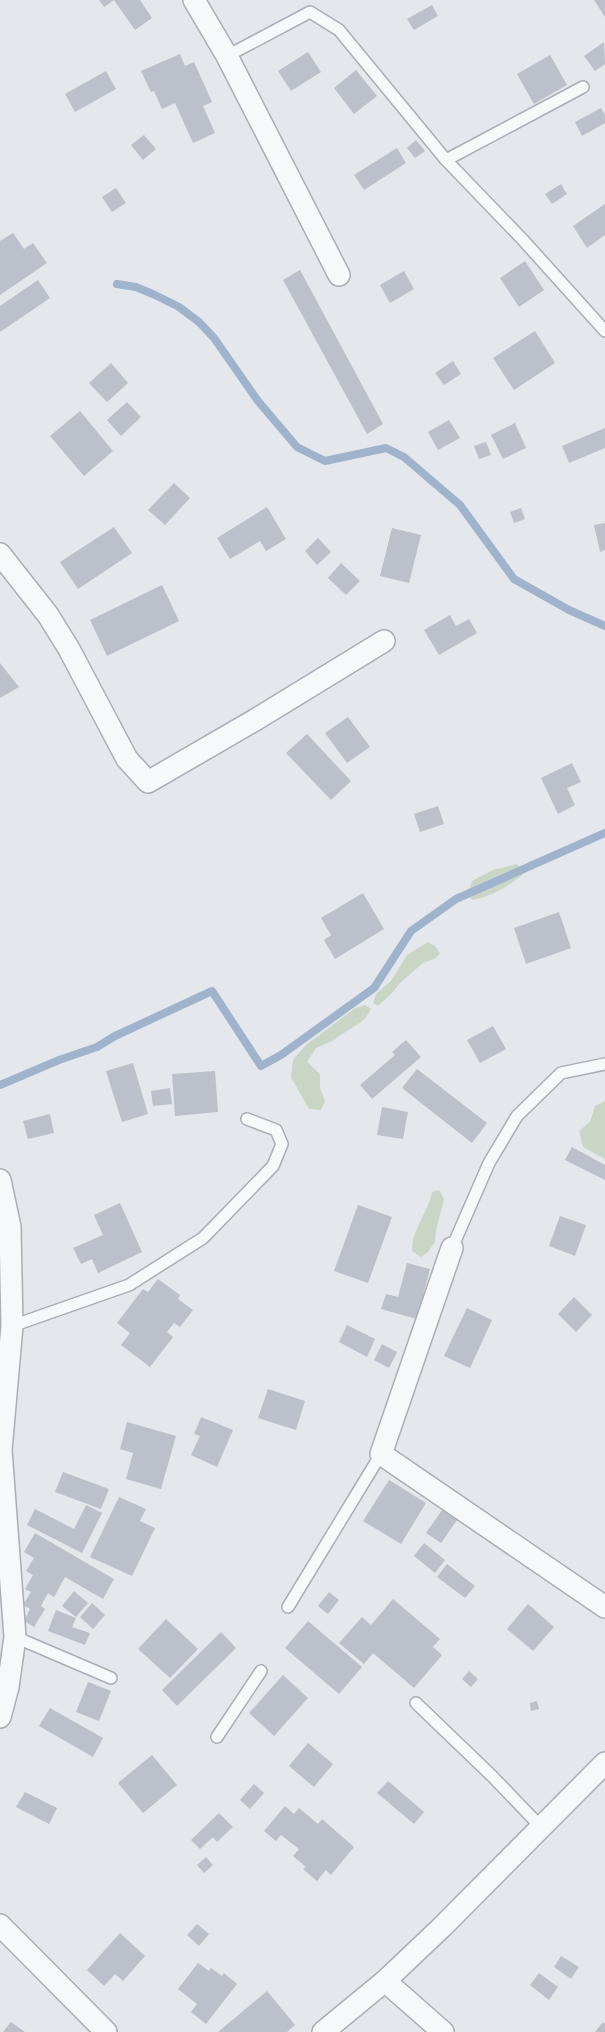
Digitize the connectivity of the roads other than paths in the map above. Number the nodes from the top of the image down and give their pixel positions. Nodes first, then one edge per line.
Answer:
1 (194, 0) edge
2 (227, 56) junction
3 (583, 87) dead end
4 (446, 160) junction
5 (339, 275) dead end
6 (605, 331) edge
7 (0, 554) edge
8 (384, 641) dead end
9 (605, 1064) edge
10 (247, 1119) dead end
11 (0, 1180) edge
12 (452, 1248) joint
13 (12, 1326) junction
14 (381, 1454) junction
15 (288, 1607) dead end
16 (605, 1607) edge
17 (15, 1637) junction
18 (261, 1671) dead end
19 (111, 1678) dead end
20 (416, 1704) dead end
21 (0, 1717) edge
22 (217, 1737) dead end
23 (605, 1763) edge
24 (541, 1827) junction
25 (0, 1925) edge
26 (385, 1981) junction
27 (106, 2032) edge
28 (323, 2032) edge
29 (443, 2032) edge

1 - 2 street
2 - 4 lane
2 - 5 street
3 - 4 lane
4 - 6 lane
7 - 8 street
9 - 12 lane
10 - 13 lane
11 - 13 street
12 - 14 street
13 - 17 street
14 - 15 lane
14 - 16 street
17 - 19 lane
17 - 21 street
18 - 22 lane
20 - 24 lane
23 - 24 street
24 - 26 street
25 - 27 street
26 - 28 street
26 - 29 street

